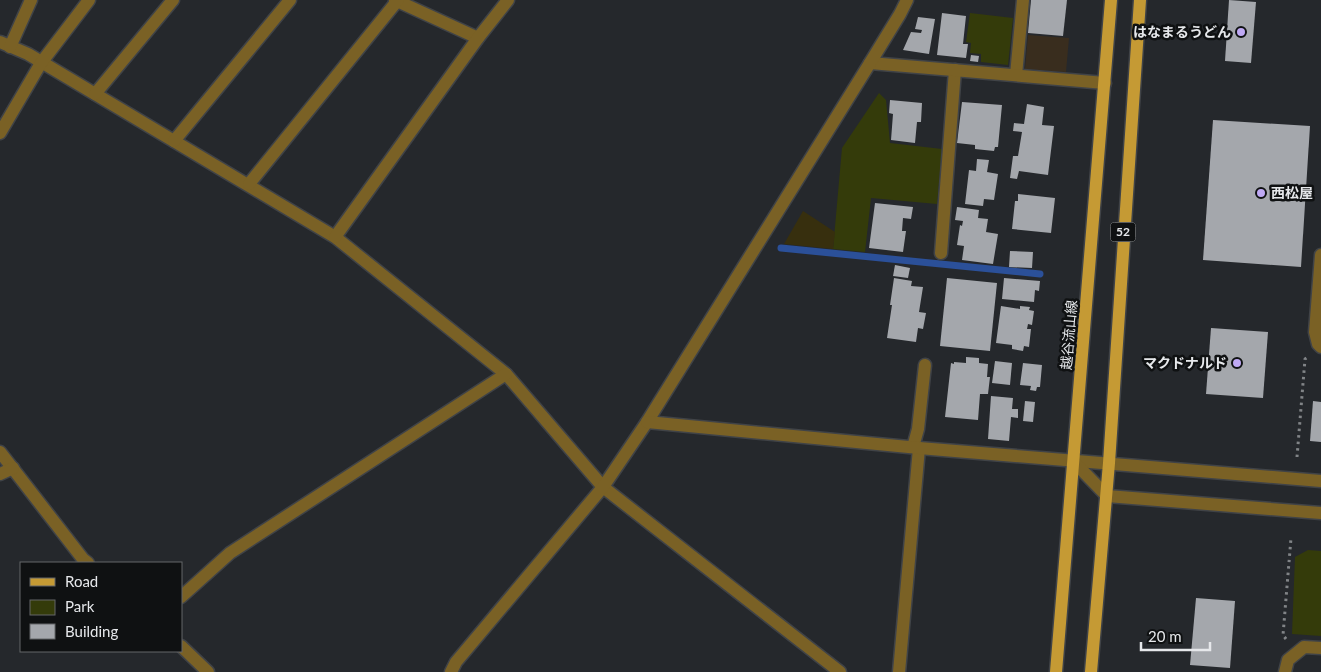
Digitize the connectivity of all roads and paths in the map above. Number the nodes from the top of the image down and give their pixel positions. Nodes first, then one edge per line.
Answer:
1 (31, 0) edge
2 (89, 0) edge
3 (173, 0) edge
4 (289, 0) edge
5 (397, 0) edge
6 (508, 0) edge
7 (907, 0) edge
8 (1023, 0) edge
9 (1112, 0) edge
10 (1140, 0) edge
11 (478, 38) junction
12 (5, 44) edge
13 (41, 63) junction
14 (870, 63) junction
15 (954, 70) junction
16 (1016, 75) junction
17 (1105, 83) junction
18 (95, 94) junction
19 (0, 133) edge
20 (174, 141) junction
21 (249, 184) junction
22 (335, 237) junction
23 (941, 253) dead end
24 (1321, 255) edge
25 (1321, 347) edge
26 (925, 365) dead end
27 (506, 374) junction
28 (647, 422) junction
29 (916, 447) junction
30 (0, 452) edge
31 (1297, 457) dead end
32 (1074, 461) junction
33 (1109, 463) junction
34 (13, 468) junction
35 (0, 474) edge
36 (1321, 481) edge
37 (603, 487) junction
38 (1107, 496) junction
39 (1321, 513) edge
40 (1291, 538) dead end
41 (87, 562) edge
42 (182, 596) edge
43 (182, 647) edge
44 (1321, 648) edge
45 (1296, 654) junction
46 (208, 672) edge
47 (450, 672) edge
48 (840, 672) edge
49 (899, 672) edge
50 (1056, 672) edge
51 (1091, 672) edge
52 (1285, 672) edge

1 - 12 street
2 - 13 street
3 - 18 street
4 - 20 street
5 - 11 street
5 - 21 street
6 - 11 street
7 - 14 street
8 - 16 street
9 - 17 main road, 越谷流山線 / 52
10 - 33 main road, 52
11 - 22 street
12 - 13 street
13 - 18 street
13 - 19 street
14 - 15 street
14 - 28 street
15 - 16 street
15 - 23 street
16 - 17 street
17 - 32 main road, 越谷流山線 / 52
18 - 20 street
20 - 21 street
21 - 22 street
22 - 27 street
24 - 25 street
25 - 31 path
26 - 29 street
27 - 37 street
27 - 42 street
28 - 29 street
28 - 37 street
29 - 32 street
29 - 49 street
30 - 34 street
32 - 33 street
32 - 38 street
32 - 50 main road, 越谷流山線 / 52
33 - 36 street
33 - 38 main road, 52
34 - 35 street
34 - 41 street
37 - 47 street
37 - 48 street
38 - 39 street
38 - 51 main road, 52
40 - 45 path
43 - 46 street
44 - 45 street
45 - 52 street

